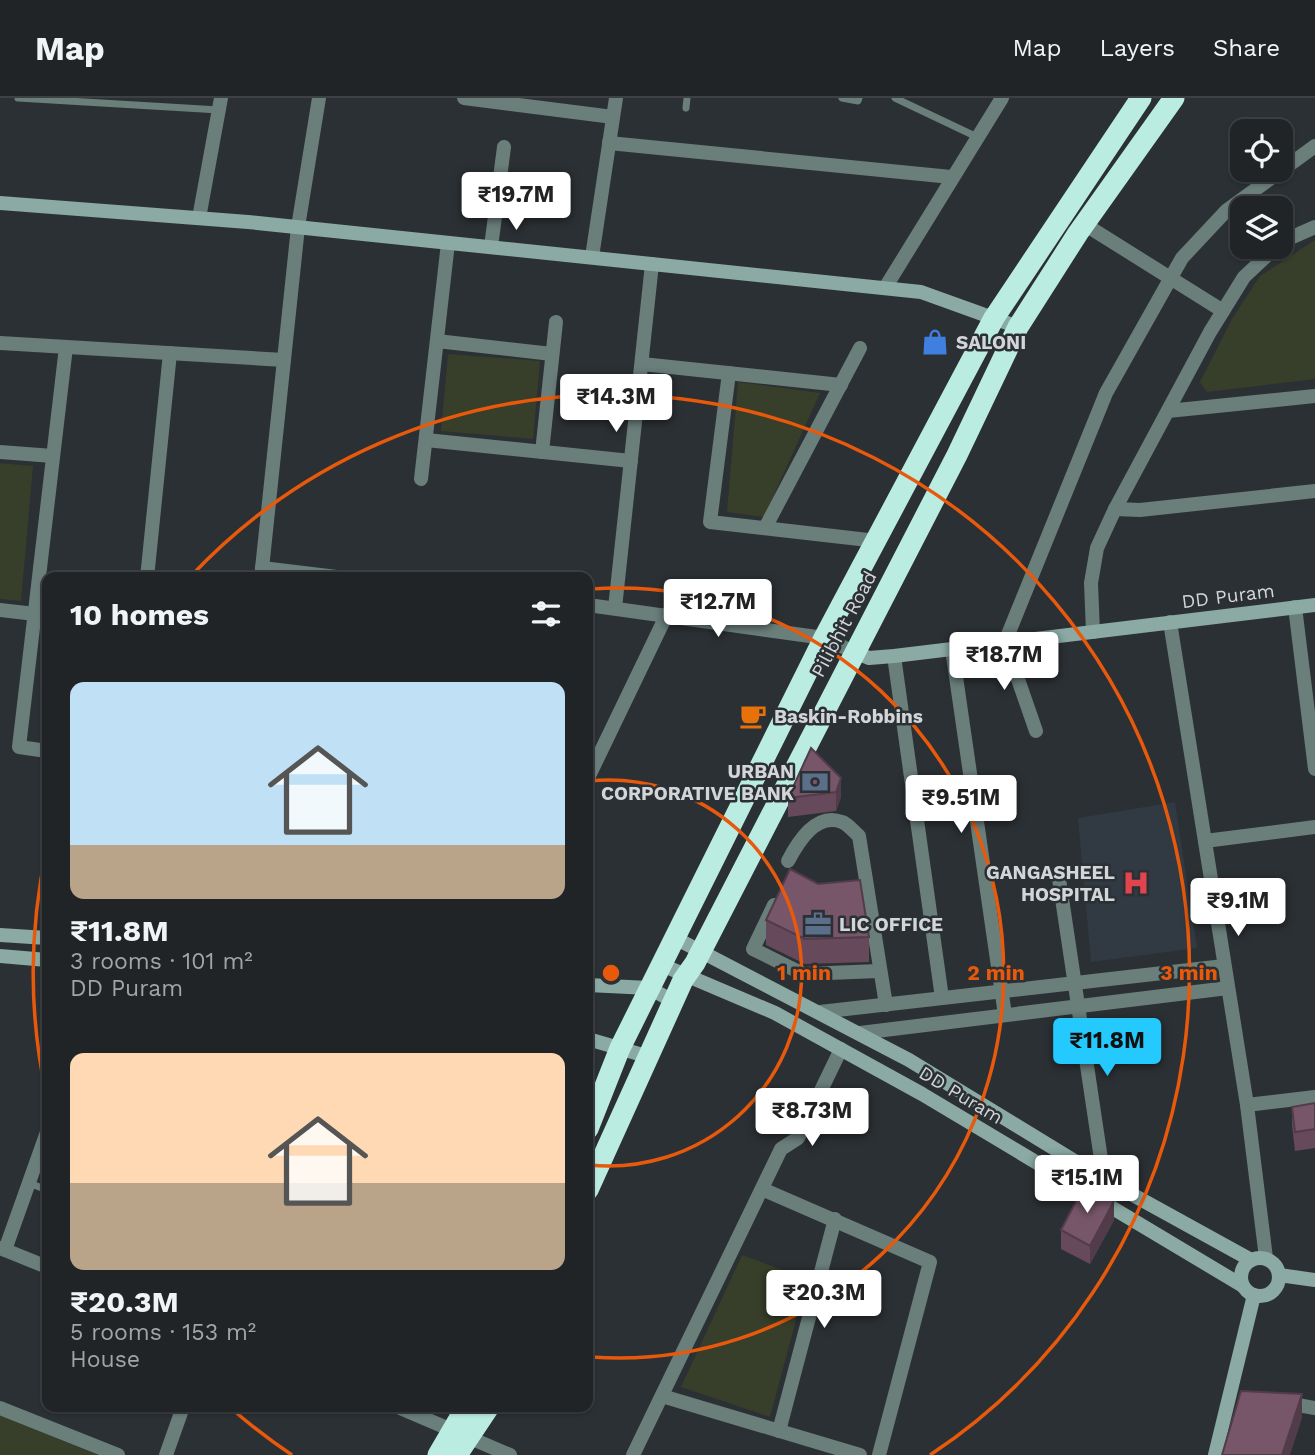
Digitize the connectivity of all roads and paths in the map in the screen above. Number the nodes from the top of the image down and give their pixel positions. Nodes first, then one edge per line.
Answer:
1 (18, 98) edge
2 (319, 98) edge
3 (464, 98) edge
4 (616, 98) edge
5 (687, 98) edge
6 (842, 98) edge
7 (859, 98) edge
8 (895, 98) edge
9 (1002, 98) edge
10 (1141, 98) edge
11 (1174, 98) edge
12 (220, 104) edge
13 (686, 108) dead end
14 (613, 117) junction
15 (977, 137) junction
16 (610, 143) junction
17 (1315, 146) edge
18 (505, 147) dead end
19 (951, 177) junction
20 (0, 203) edge
21 (199, 218) junction
22 (1084, 224) junction
23 (298, 227) junction
24 (1315, 227) edge
25 (1293, 237) edge
26 (448, 243) junction
27 (491, 247) junction
28 (592, 257) junction
29 (1264, 259) edge
30 (652, 264) junction
31 (1171, 279) junction
32 (886, 288) junction
33 (1223, 311) junction
34 (994, 318) junction
35 (556, 322) dead end
36 (1018, 327) junction
37 (437, 341) junction
38 (0, 343) edge
39 (66, 347) junction
40 (860, 348) dead end
41 (170, 353) junction
42 (552, 354) junction
43 (284, 360) junction
44 (642, 364) junction
45 (729, 373) junction
46 (841, 385) junction
47 (1315, 396) edge
48 (1168, 411) junction
49 (426, 440) junction
50 (0, 452) edge
51 (542, 452) junction
52 (53, 456) junction
53 (631, 461) junction
54 (421, 480) dead end
55 (1315, 491) edge
56 (1115, 509) junction
57 (765, 528) junction
58 (877, 541) junction
59 (148, 572) edge
60 (261, 572) edge
61 (1315, 605) edge
62 (593, 606) edge
63 (1295, 607) junction
64 (615, 608) junction
65 (0, 610) edge
66 (35, 614) junction
67 (667, 614) junction
68 (1170, 622) junction
69 (1093, 632) junction
70 (824, 638) junction
71 (1005, 642) junction
72 (951, 649) junction
73 (854, 652) junction
74 (894, 656) junction
75 (1036, 731) dead end
76 (595, 747) edge
77 (42, 750) edge
78 (1315, 769) edge
79 (1315, 827) edge
80 (1205, 841) junction
81 (788, 861) dead end
82 (1058, 872) dead end
83 (780, 892) edge
84 (868, 894) junction
85 (831, 898) edge
86 (0, 935) edge
87 (675, 938) junction
88 (42, 939) edge
89 (701, 952) junction
90 (0, 956) edge
91 (42, 960) edge
92 (662, 965) junction
93 (1224, 966) junction
94 (879, 971) junction
95 (687, 976) junction
96 (1073, 983) junction
97 (593, 985) edge
98 (649, 988) junction
99 (1228, 988) junction
100 (1001, 991) junction
101 (942, 998) junction
102 (673, 1001) junction
103 (886, 1005) junction
104 (1077, 1006) junction
105 (820, 1012) junction
106 (1005, 1016) junction
107 (860, 1033) junction
108 (593, 1040) edge
109 (620, 1048) junction
110 (841, 1049) junction
111 (646, 1056) junction
112 (1315, 1097) edge
113 (1247, 1105) junction
114 (593, 1116) edge
115 (42, 1146) edge
116 (593, 1178) edge
117 (1104, 1179) junction
118 (29, 1183) junction
119 (42, 1188) edge
120 (762, 1189) junction
121 (835, 1219) junction
122 (2, 1249) edge
123 (1258, 1259) junction
124 (42, 1265) edge
125 (1279, 1275) junction
126 (1315, 1280) edge
127 (1248, 1290) junction
128 (662, 1396) junction
129 (1266, 1399) edge
130 (0, 1408) edge
131 (1315, 1408) edge
132 (181, 1412) edge
133 (410, 1412) edge
134 (465, 1412) edge
135 (484, 1412) edge
136 (779, 1431) junction
137 (462, 1433) junction
138 (118, 1455) edge
139 (166, 1455) edge
140 (438, 1455) edge
141 (457, 1455) edge
142 (510, 1455) edge
143 (633, 1455) edge
144 (860, 1455) edge
145 (879, 1455) edge
146 (1215, 1455) edge

1 - 12 lane
2 - 23 street
3 - 14 street
4 - 14 street
5 - 13 lane
6 - 7 lane
8 - 15 lane
9 - 15 street
10 - 34 highway
11 - 22 highway, Pilibhit Road
12 - 21 street
14 - 16 street
15 - 19 street
16 - 19 street
16 - 28 street
17 - 31 street
18 - 27 street
19 - 32 street
20 - 21 street
21 - 23 street
22 - 31 street
22 - 36 highway, Pilibhit Road
23 - 26 street
23 - 43 street
24 - 25 street
26 - 27 street
26 - 37 street
27 - 28 street
28 - 30 street
29 - 33 street
30 - 32 street
30 - 44 street
31 - 33 street
31 - 71 street
32 - 34 street
33 - 48 street
34 - 36 street
34 - 58 highway
35 - 42 street
36 - 73 highway, Pilibhit Road
37 - 42 street
37 - 49 street
38 - 39 street
39 - 41 street
39 - 52 street
40 - 46 street
41 - 43 street
41 - 59 street
42 - 51 street
43 - 60 street
44 - 45 street
44 - 53 street
45 - 46 street
45 - 57 street
46 - 57 street
47 - 48 street
48 - 56 street
49 - 51 street
49 - 54 street
50 - 52 street
51 - 53 street
52 - 66 street
53 - 64 street
55 - 56 street
56 - 69 street
57 - 58 street
58 - 70 highway
61 - 63 street, DD Puram
62 - 64 street
63 - 68 street, DD Puram
63 - 78 street
64 - 67 street
65 - 66 street
66 - 77 street
67 - 70 street
67 - 76 street
68 - 69 street, DD Puram
68 - 80 street
69 - 71 street, DD Puram
70 - 73 street
70 - 87 highway
71 - 72 street, DD Puram
71 - 75 street
72 - 74 street, DD Puram
72 - 100 street
73 - 74 street, DD Puram
73 - 89 highway, Pilibhit Road
74 - 101 street
79 - 80 street
80 - 93 street
81 - 84 street
82 - 96 street
83 - 94 street
84 - 85 street
84 - 94 street
86 - 88 street
87 - 89 street, DD Puram
87 - 92 highway
89 - 95 highway, Pilibhit Road
89 - 105 street, DD Puram
90 - 91 street
92 - 95 street, DD Puram
92 - 98 highway
93 - 96 street
93 - 99 street
94 - 103 street
95 - 102 highway, Pilibhit Road
95 - 110 street, DD Puram
96 - 100 street
96 - 104 street
97 - 98 street
98 - 102 street
98 - 109 highway
99 - 104 street
99 - 113 street
100 - 101 street
100 - 106 street
101 - 103 street
102 - 111 highway, Pilibhit Road
103 - 105 street
104 - 106 street
104 - 117 street
105 - 107 street, DD Puram
106 - 107 street
107 - 117 street, DD Puram
108 - 109 street
109 - 111 street
109 - 114 highway
110 - 120 street
110 - 127 street, DD Puram
111 - 116 highway, Pilibhit Road
112 - 113 street
113 - 123 street
115 - 118 street
117 - 123 street, DD Puram
118 - 119 lane
118 - 122 street
120 - 121 street
120 - 128 street
121 - 136 street
121 - 145 street
122 - 124 street
123 - 125 street
123 - 127 street
125 - 126 street
125 - 127 street
127 - 146 street
128 - 136 street
128 - 143 street
129 - 131 street
130 - 138 street
132 - 139 street
133 - 137 street
134 - 137 highway
135 - 137 highway
136 - 144 street
137 - 140 highway
137 - 141 highway
137 - 142 street

